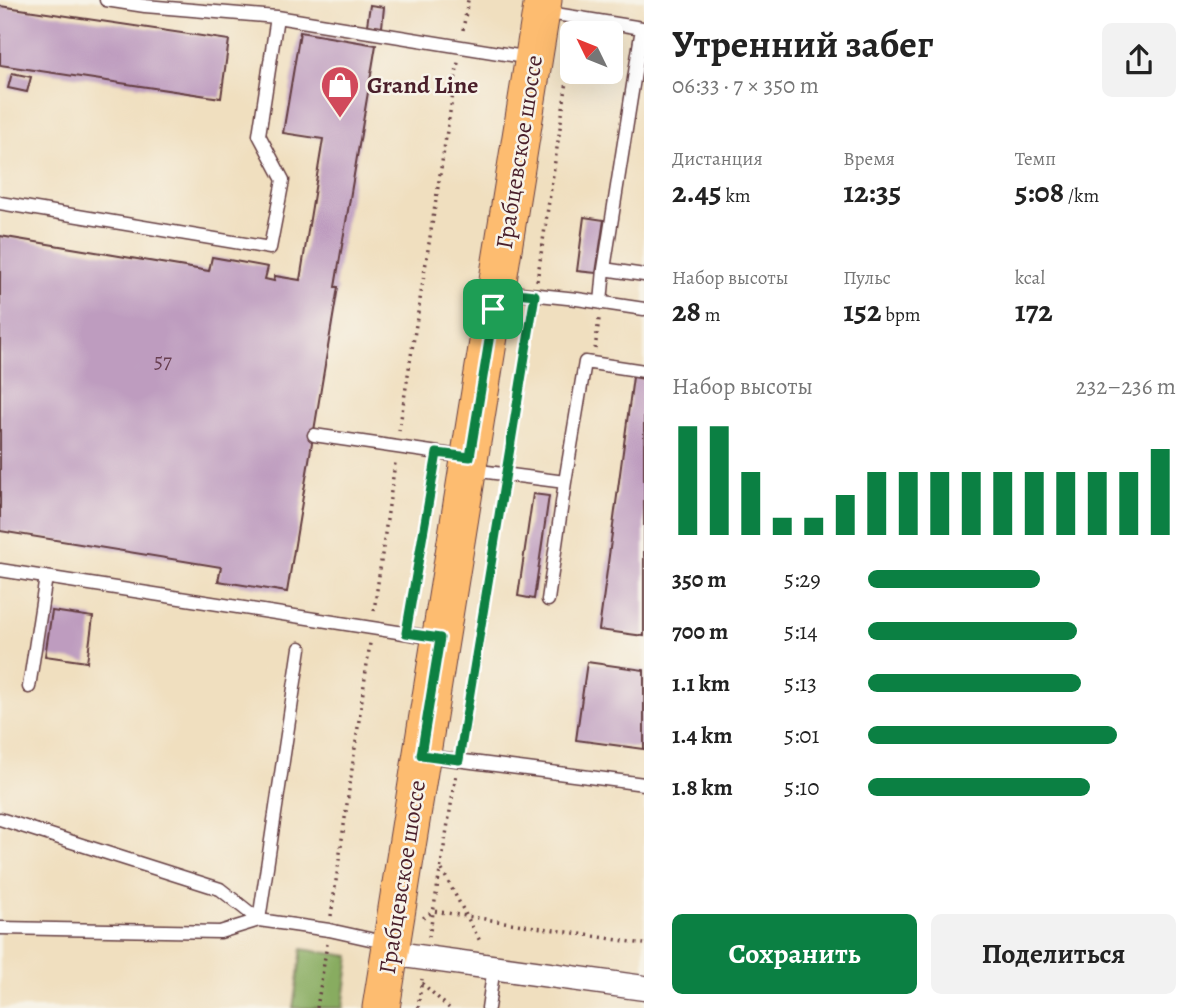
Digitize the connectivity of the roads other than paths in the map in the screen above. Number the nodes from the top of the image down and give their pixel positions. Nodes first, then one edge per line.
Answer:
1 (106, 0) edge
2 (542, 6) edge
3 (277, 18) junction
4 (534, 58) junction
5 (639, 78) edge
6 (0, 203) edge
7 (604, 269) junction
8 (644, 275) edge
9 (497, 291) junction
10 (601, 303) junction
11 (644, 309) edge
12 (644, 371) edge
13 (314, 435) dead end
14 (458, 460) junction
15 (565, 482) junction
16 (0, 570) edge
17 (46, 577) junction
18 (548, 600) dead end
19 (423, 636) junction
20 (300, 648) dead end
21 (29, 687) dead end
22 (421, 755) junction
23 (644, 784) edge
24 (0, 819) edge
25 (259, 920) junction
26 (0, 928) edge
27 (398, 940) junction
28 (494, 967) junction
29 (644, 988) edge
30 (380, 1008) edge
31 (488, 1008) edge

1 - 3 lane
2 - 4 main road, Грабцевское шоссе
2 - 5 lane
3 - 4 lane
3 - 6 lane
4 - 9 main road, Грабцевское шоссе
5 - 7 lane
7 - 8 lane
7 - 10 lane
9 - 10 lane
9 - 14 main road, Грабцевское шоссе
10 - 11 lane
12 - 15 lane
13 - 14 lane
14 - 15 lane
14 - 19 main road, Грабцевское шоссе
15 - 18 lane
16 - 17 lane
17 - 19 lane
17 - 21 lane
19 - 22 main road, Грабцевское шоссе
20 - 25 lane
22 - 23 lane
22 - 27 main road, Грабцевское шоссе
24 - 25 lane
25 - 26 lane
25 - 27 lane
27 - 28 street
27 - 30 main road, Грабцевское шоссе
28 - 29 street
28 - 31 lane

